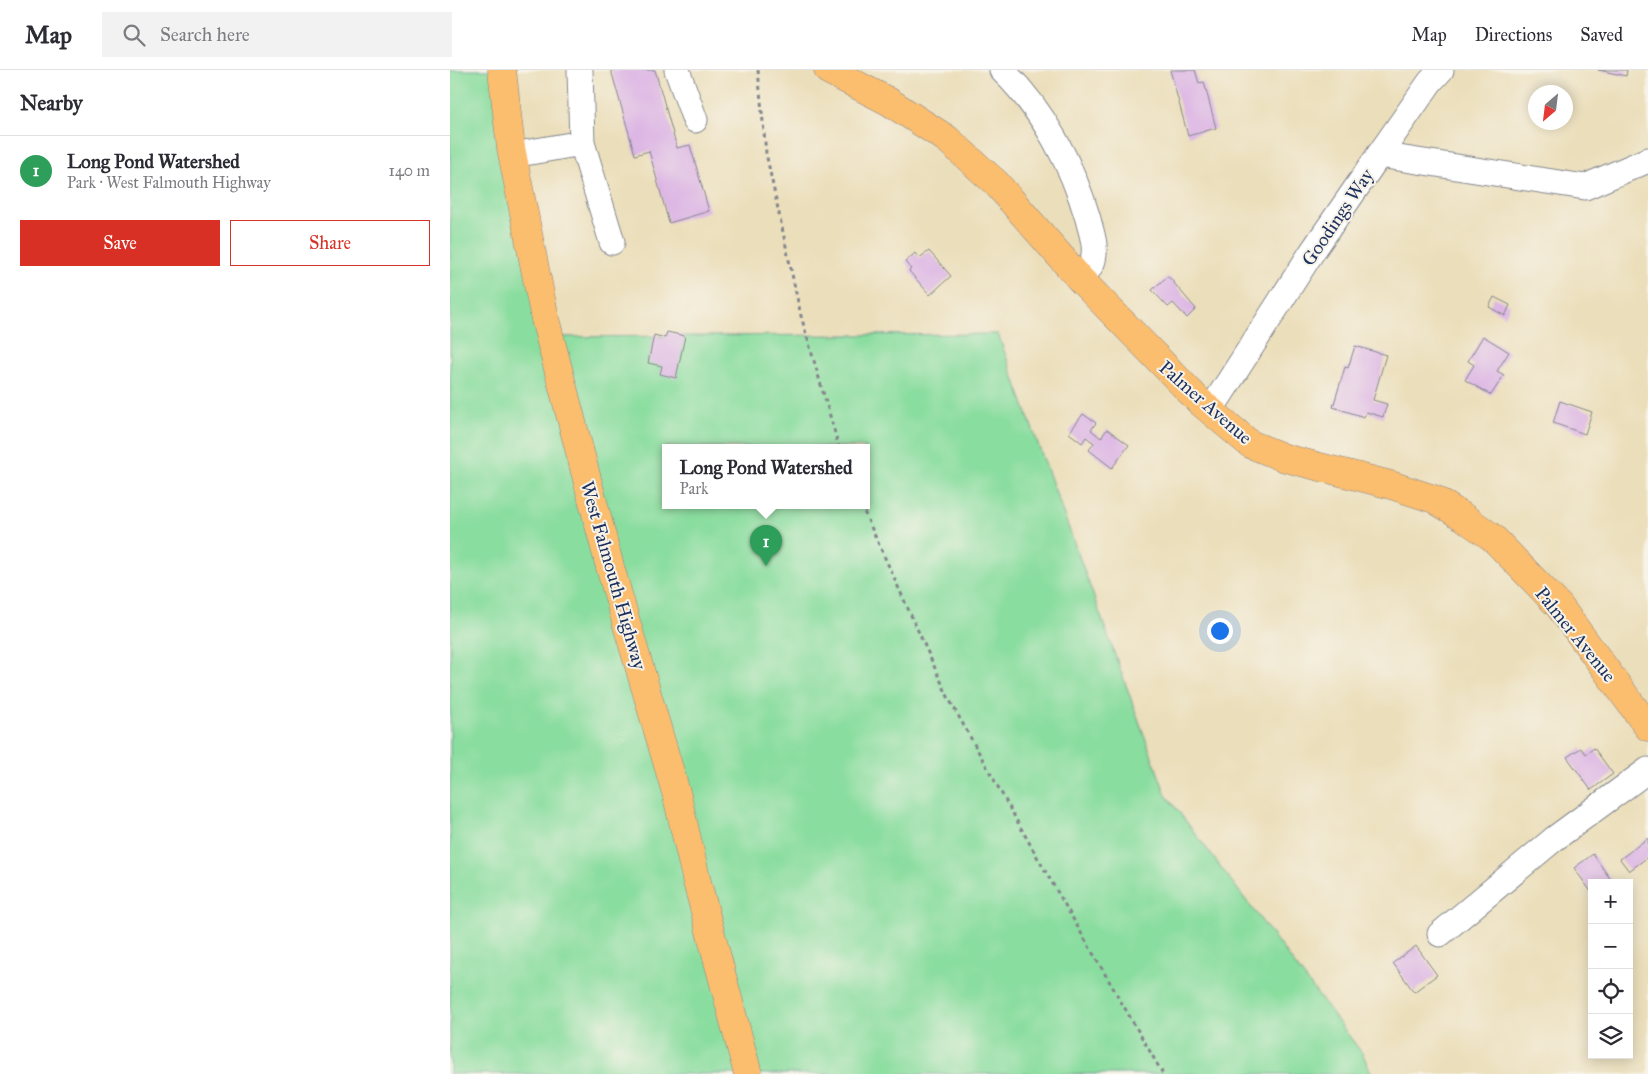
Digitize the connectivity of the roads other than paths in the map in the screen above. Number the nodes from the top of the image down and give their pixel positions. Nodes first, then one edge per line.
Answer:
1 (502, 70) edge
2 (580, 70) edge
3 (677, 70) edge
4 (1441, 70) edge
5 (1009, 72) edge
6 (833, 73) edge
7 (695, 120) dead end
8 (582, 143) junction
9 (1379, 154) junction
10 (513, 155) junction
11 (1648, 160) edge
12 (612, 242) dead end
13 (1081, 280) junction
14 (1210, 411) junction
15 (1648, 727) edge
16 (1648, 770) edge
17 (1440, 934) dead end
18 (748, 1074) edge

1 - 10 main road, West Falmouth Highway
2 - 8 street
3 - 7 street
4 - 9 street
5 - 13 street
6 - 13 main road, Palmer Avenue
8 - 10 street
8 - 12 street
9 - 11 street, Goodings Way
9 - 14 street, Goodings Way
10 - 18 main road, West Falmouth Highway
13 - 14 main road, Palmer Avenue
14 - 15 main road, Palmer Avenue
16 - 17 street

